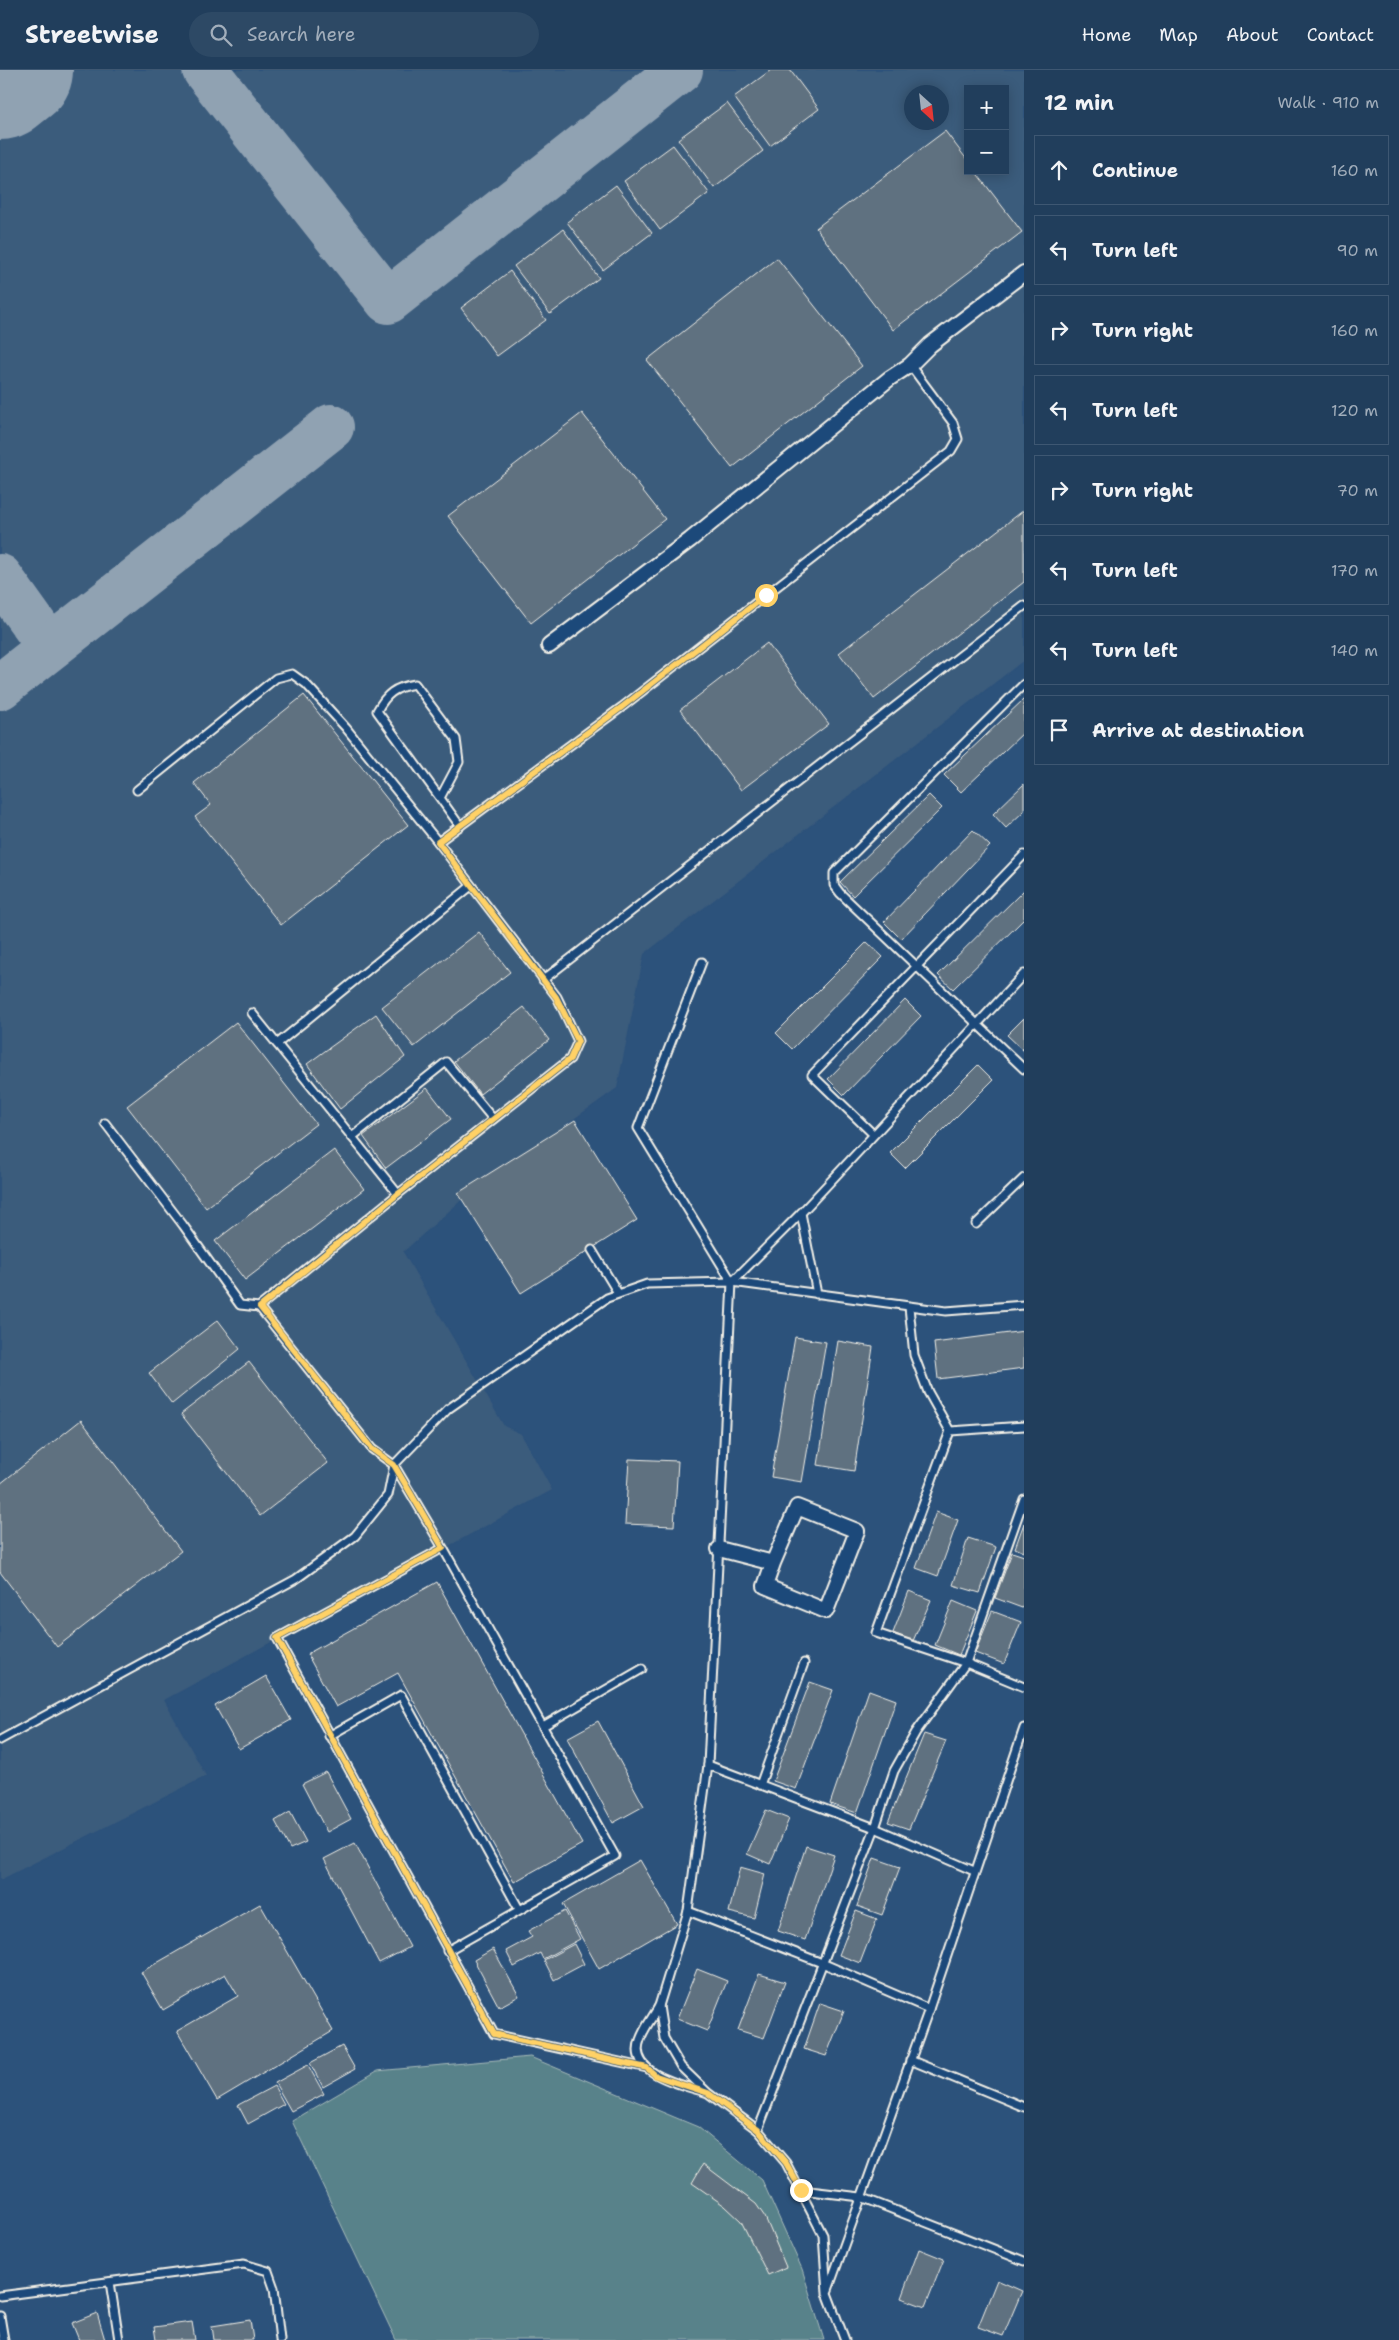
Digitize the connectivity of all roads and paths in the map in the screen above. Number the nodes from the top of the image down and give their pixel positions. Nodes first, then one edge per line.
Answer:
1 (1024, 273) edge
2 (910, 365) junction
3 (1024, 606) edge
4 (548, 646) dead end
5 (1024, 684) edge
6 (137, 790) dead end
7 (440, 798) junction
8 (460, 826) junction
9 (438, 842) junction
10 (1024, 855) edge
11 (471, 886) junction
12 (702, 962) dead end
13 (917, 966) junction
14 (1024, 974) edge
15 (543, 980) junction
16 (252, 1013) dead end
17 (977, 1023) junction
18 (277, 1044) junction
19 (1024, 1069) edge
20 (493, 1120) junction
21 (105, 1123) dead end
22 (873, 1134) junction
23 (352, 1137) junction
24 (1024, 1178) edge
25 (398, 1194) junction
26 (801, 1213) junction
27 (976, 1224) dead end
28 (592, 1250) dead end
29 (732, 1282) junction
30 (618, 1293) junction
31 (817, 1294) junction
32 (1024, 1306) edge
33 (260, 1307) junction
34 (909, 1307) junction
35 (1024, 1426) edge
36 (950, 1431) junction
37 (394, 1465) junction
38 (1024, 1500) edge
39 (443, 1548) junction
40 (719, 1549) junction
41 (773, 1563) junction
42 (804, 1663) dead end
43 (966, 1663) junction
44 (642, 1669) dead end
45 (1024, 1687) edge
46 (543, 1726) junction
47 (1024, 1728) edge
48 (329, 1736) junction
49 (0, 1740) edge
50 (708, 1765) junction
51 (760, 1785) junction
52 (874, 1828) junction
53 (974, 1871) junction
54 (519, 1909) junction
55 (688, 1911) junction
56 (447, 1951) junction
57 (822, 1963) junction
58 (660, 2006) junction
59 (929, 2009) junction
60 (910, 2060) junction
61 (647, 2068) junction
62 (708, 2093) junction
63 (1024, 2107) edge
64 (758, 2130) junction
65 (801, 2190) junction
66 (861, 2197) junction
67 (1024, 2261) edge
68 (110, 2282) junction
69 (827, 2293) junction
70 (0, 2296) edge
71 (0, 2316) edge
72 (4, 2340) edge
73 (119, 2340) edge
74 (280, 2340) edge
75 (845, 2340) edge

1 - 2 street
2 - 4 street
2 - 8 lane
3 - 15 lane
5 - 13 lane
6 - 9 lane
7 - 7 lane
7 - 8 lane
8 - 9 lane
9 - 11 lane
10 - 13 lane
11 - 15 lane
11 - 18 lane
12 - 29 lane
13 - 17 lane
13 - 22 lane
14 - 17 lane
15 - 20 lane
16 - 18 lane
17 - 19 lane
17 - 22 lane
18 - 23 lane
20 - 23 lane
20 - 25 lane
21 - 33 lane
22 - 26 lane
23 - 25 lane
24 - 27 lane
25 - 33 lane
26 - 29 lane
26 - 31 lane
28 - 30 lane
29 - 30 lane
29 - 31 lane
29 - 40 lane
30 - 37 lane
31 - 34 lane
32 - 34 lane
33 - 37 lane
34 - 36 lane
35 - 36 lane
36 - 43 lane
37 - 39 lane
37 - 49 lane
38 - 43 lane
39 - 46 lane
39 - 48 lane
40 - 41 street
40 - 50 lane
41 - 41 street
42 - 51 lane
43 - 45 lane
43 - 52 lane
44 - 46 lane
46 - 54 lane
47 - 53 lane
48 - 54 lane
48 - 56 lane
50 - 51 lane
50 - 55 lane
51 - 52 lane
52 - 53 lane
52 - 57 lane
53 - 59 lane
54 - 56 lane
55 - 57 lane
55 - 58 lane
56 - 61 lane
57 - 59 lane
57 - 64 lane
58 - 61 lane
58 - 62 lane
59 - 60 lane
60 - 63 lane
60 - 66 lane
61 - 62 lane
62 - 64 lane
64 - 65 lane
65 - 66 lane
65 - 69 lane
66 - 67 lane
66 - 69 lane
68 - 70 lane
68 - 73 lane
68 - 74 lane
69 - 75 lane
71 - 72 lane

